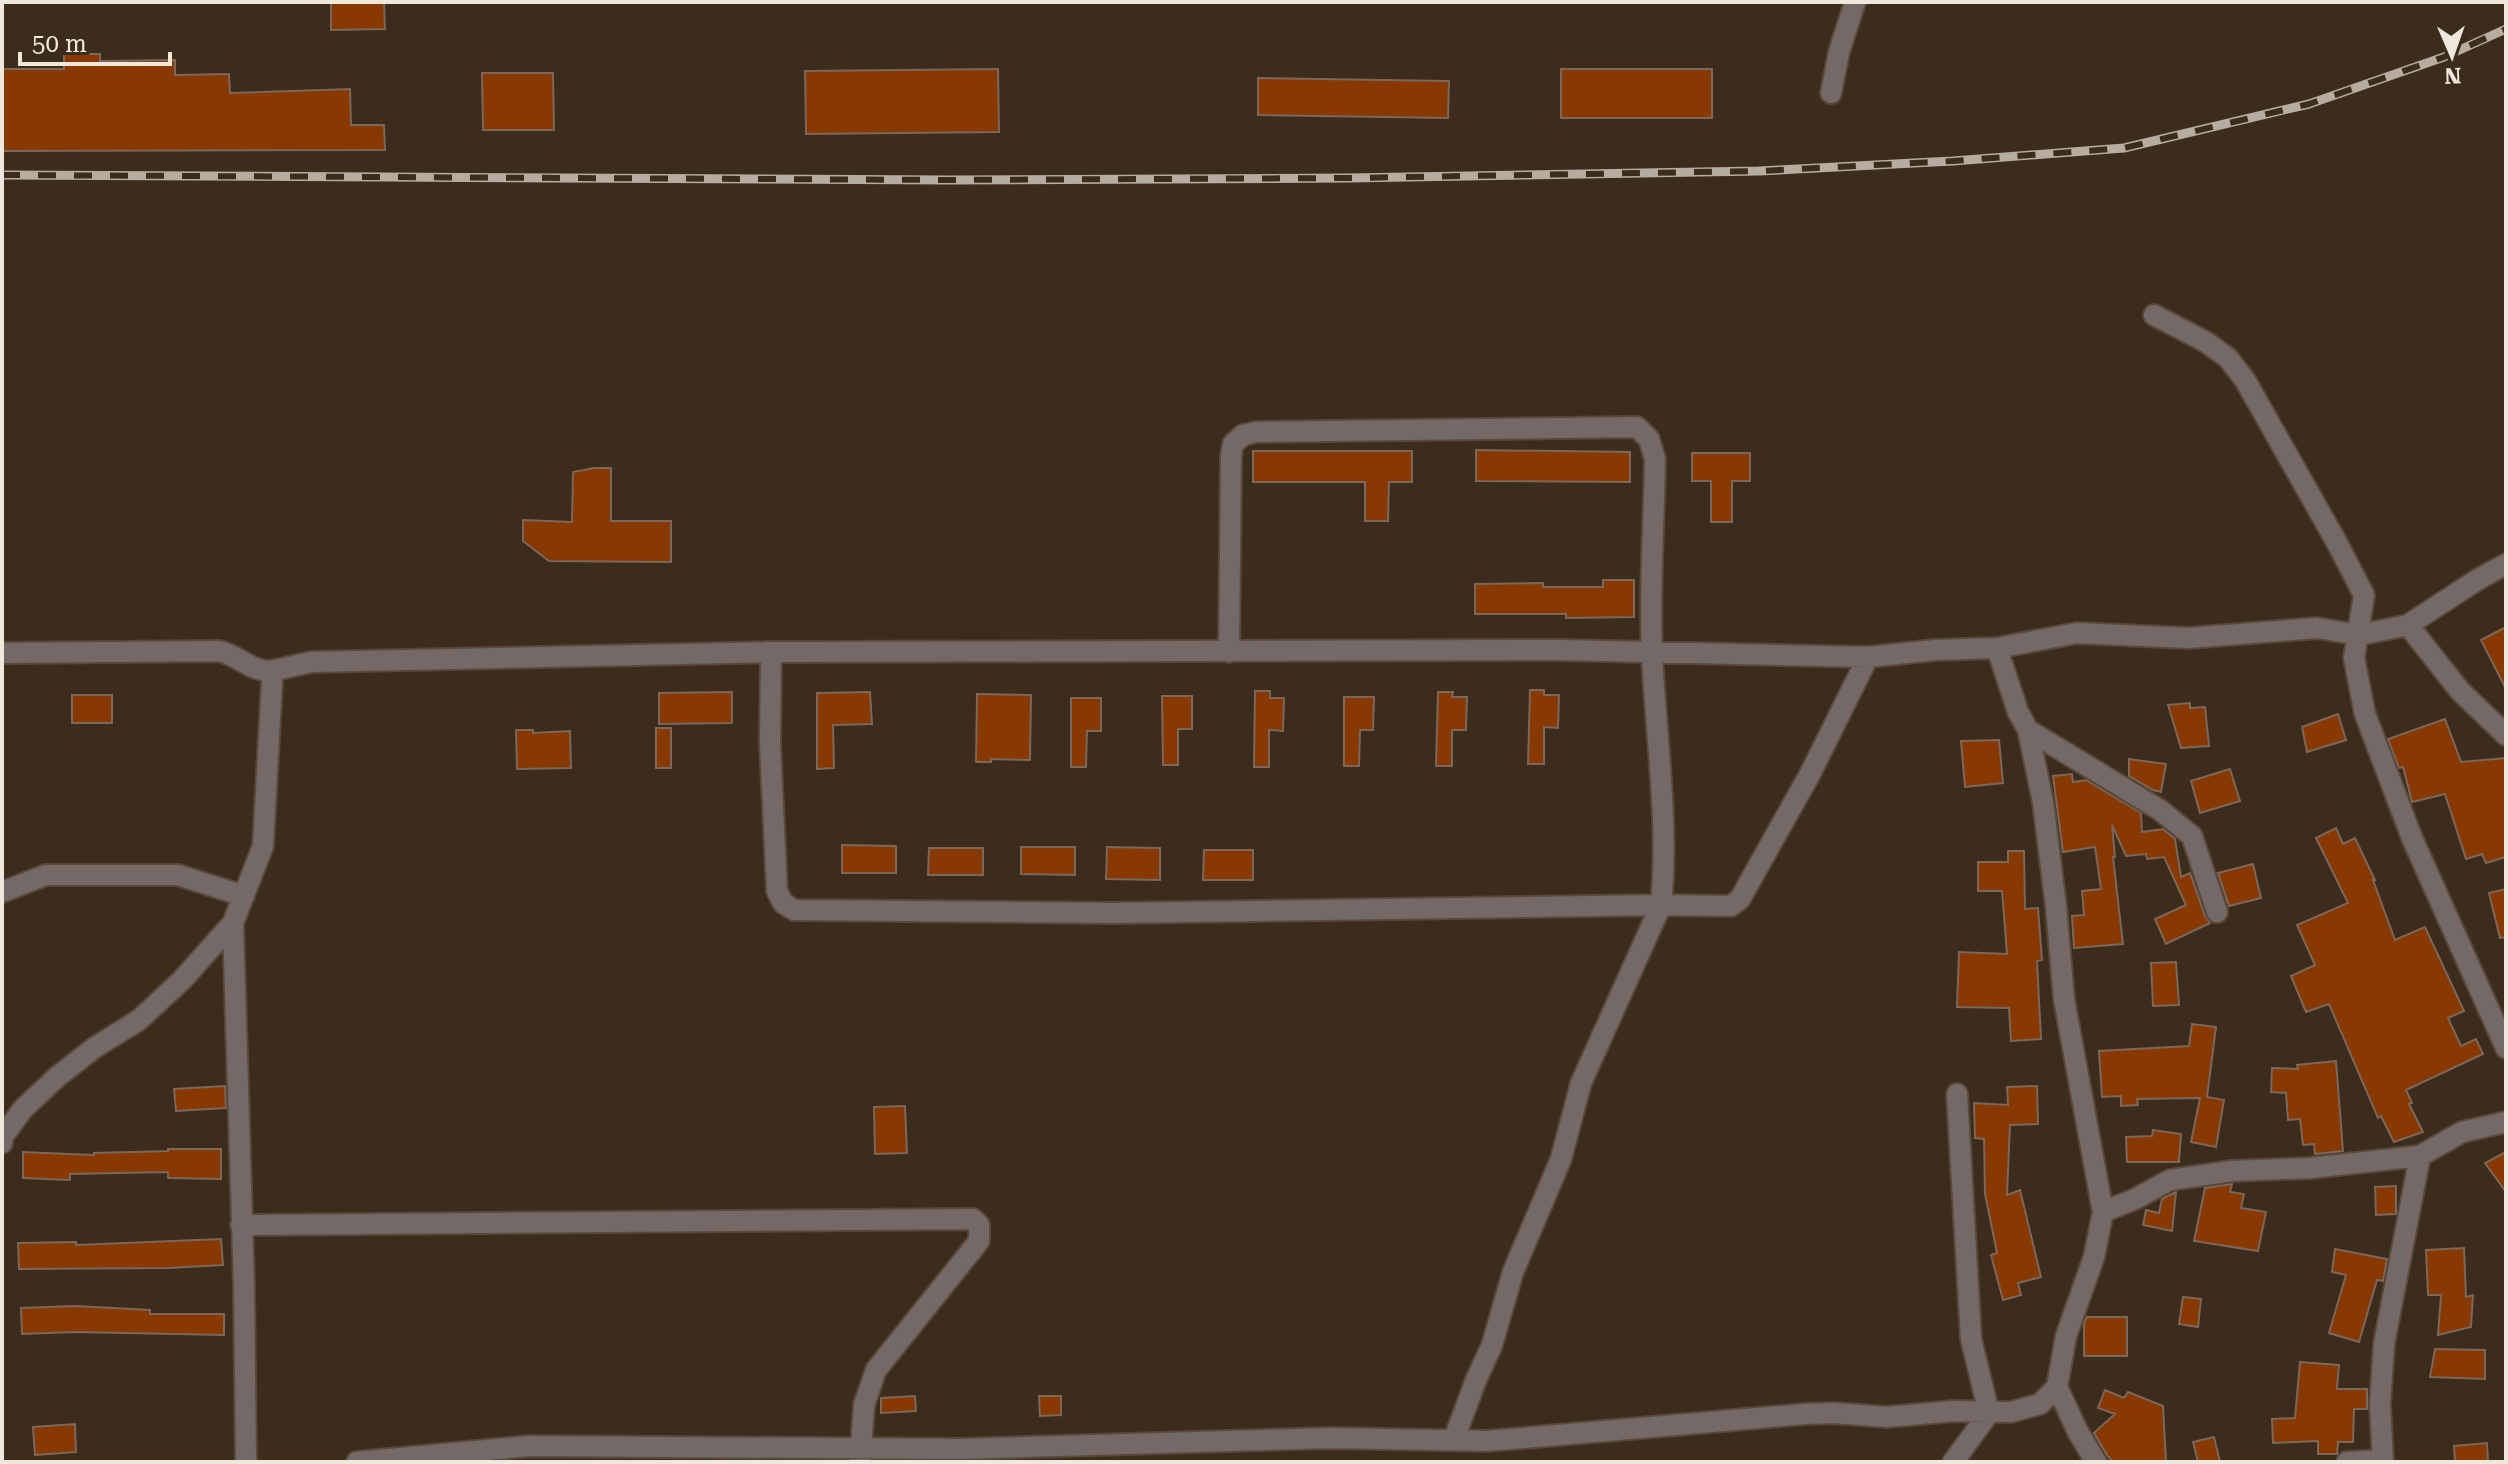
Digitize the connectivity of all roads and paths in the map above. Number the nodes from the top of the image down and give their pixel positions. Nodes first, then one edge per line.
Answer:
1 (1855, 2) edge
2 (1831, 93) dead end
3 (2154, 315) dead end
4 (2506, 564) edge
5 (2408, 625) junction
6 (2359, 635) junction
7 (1997, 648) junction
8 (771, 652) junction
9 (1229, 652) junction
10 (1652, 652) junction
11 (2, 653) edge
12 (1868, 657) junction
13 (271, 671) junction
14 (2028, 730) junction
15 (2506, 735) edge
16 (2, 892) edge
17 (244, 896) junction
18 (1661, 905) junction
19 (2217, 912) dead end
20 (233, 923) junction
21 (2506, 1048) edge
22 (1957, 1094) dead end
23 (2506, 1122) edge
24 (2, 1143) edge
25 (2420, 1156) junction
26 (2103, 1212) junction
27 (241, 1225) junction
28 (2057, 1387) junction
29 (1989, 1413) junction
30 (1454, 1439) junction
31 (860, 1455) edge
32 (2383, 1461) edge
33 (246, 1462) edge
34 (357, 1462) edge
35 (1953, 1462) edge
36 (2096, 1462) edge
37 (2347, 1462) edge

1 - 2 street
3 - 6 street
4 - 5 street
5 - 6 street
5 - 15 street
6 - 7 street
6 - 21 street
7 - 12 street
7 - 14 street
8 - 9 street
8 - 13 street
8 - 18 street
9 - 10 street
9 - 10 street
10 - 12 street
10 - 18 street
11 - 13 street
12 - 18 street
13 - 17 street
14 - 19 street
14 - 26 street
16 - 17 street
17 - 20 street
18 - 30 street
20 - 24 street
20 - 27 street
22 - 29 street
23 - 25 street
25 - 26 street
25 - 32 street
26 - 28 street
27 - 31 street
27 - 33 street
28 - 29 street
28 - 36 street
29 - 30 street
29 - 35 street
30 - 31 street
31 - 34 street
32 - 37 street

